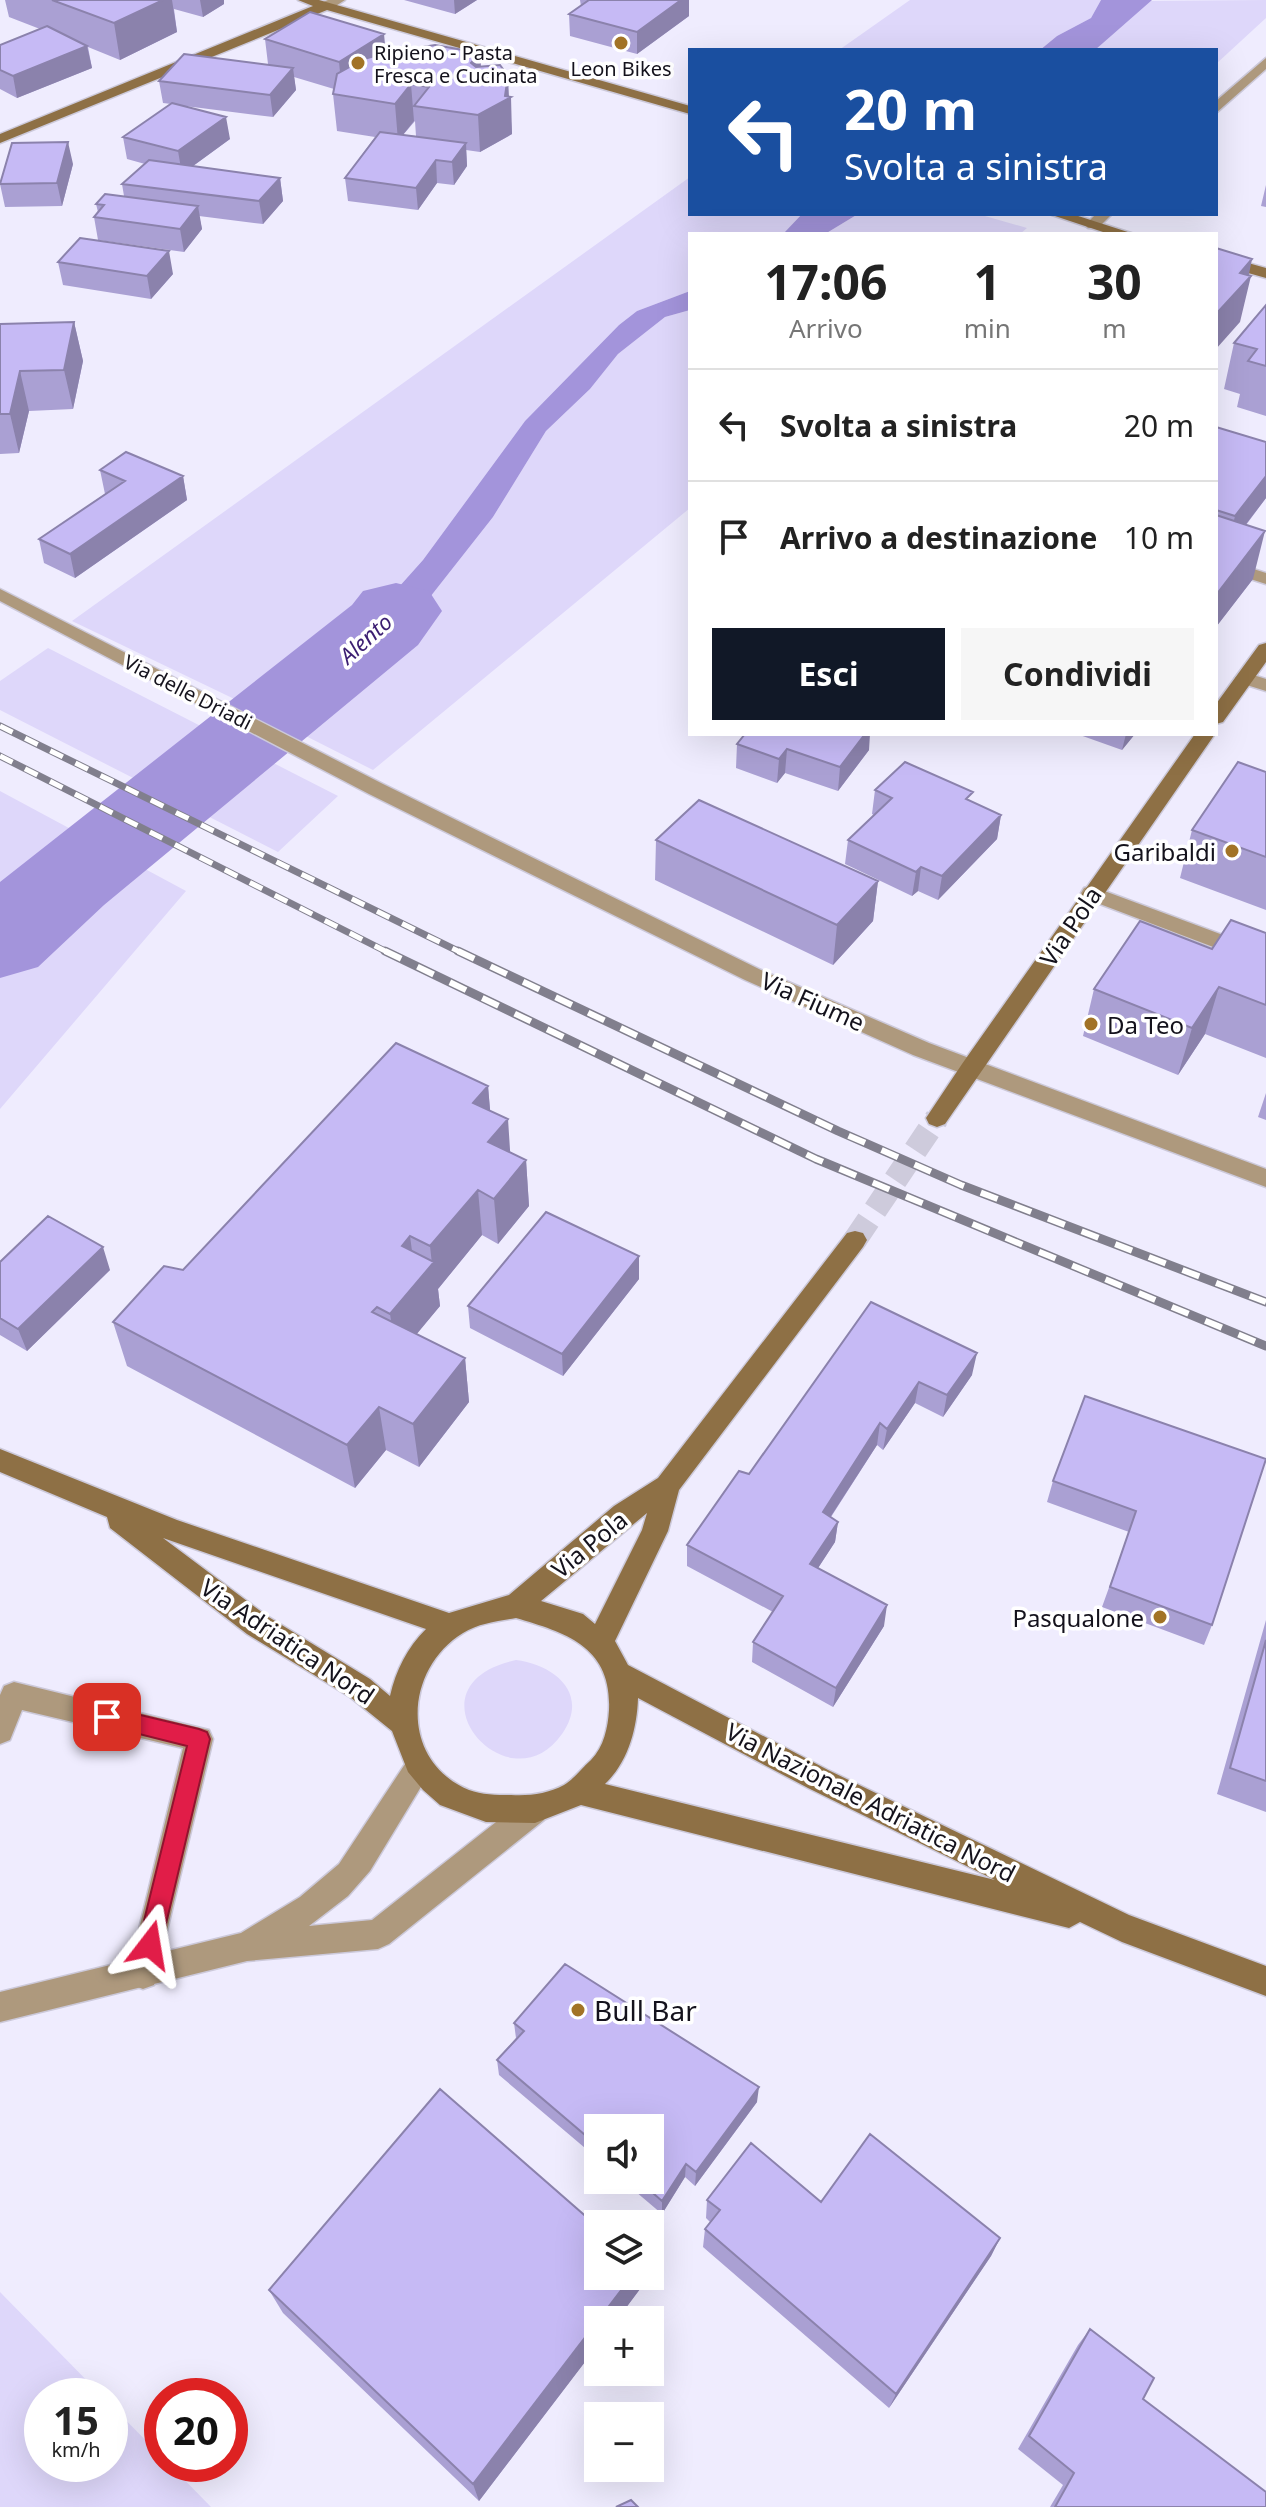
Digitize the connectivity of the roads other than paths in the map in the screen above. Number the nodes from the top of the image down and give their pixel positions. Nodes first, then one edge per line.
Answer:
1 (305, 0) edge
2 (332, 3) edge
3 (1266, 62) edge
4 (1218, 107) edge
5 (688, 109) edge
6 (0, 139) edge
7 (1068, 216) edge
8 (1093, 220) edge
9 (1121, 232) edge
10 (1218, 260) edge
11 (1266, 273) edge
12 (1218, 563) edge
13 (1266, 579) edge
14 (0, 594) edge
15 (1266, 649) edge
16 (1244, 678) junction
17 (1266, 685) edge
18 (1218, 715) edge
19 (1204, 736) edge
20 (376, 789) joint
21 (1091, 893) junction
22 (1266, 959) edge
23 (972, 1065) junction
24 (937, 1118) tunnel mouth
25 (1266, 1178) edge
26 (855, 1240) tunnel mouth
27 (0, 1460) edge
28 (667, 1486) junction
29 (98, 1504) junction
30 (516, 1606) junction
31 (452, 1626) junction
32 (601, 1641) junction
33 (621, 1675) junction
34 (402, 1722) junction
35 (0, 1731) edge
36 (419, 1767) junction
37 (579, 1791) junction
38 (534, 1810) junction
39 (1122, 1927) junction
40 (247, 1946) junction
41 (143, 1974) junction
42 (1266, 1981) edge
43 (0, 2007) edge

1 - 2 street
2 - 5 street
2 - 6 street
3 - 4 street
7 - 8 street
8 - 9 street
10 - 11 street
12 - 13 street
14 - 20 street, Via delle Driadi
15 - 16 street
16 - 17 street
16 - 18 street
19 - 21 street, Via Pola
20 - 23 street, Via Fiume
21 - 22 street
21 - 23 street, Via Pola
23 - 24 street, Via Pola
23 - 25 street, Via Fiume
26 - 28 street, Via Pola
27 - 29 street, Via Adriatica Nord
28 - 30 street, Via Pola
28 - 32 street, Via Pola
29 - 31 street, Via Adriatica Nord
29 - 34 street, Via Adriatica Nord
30 - 31 street
30 - 32 street
31 - 34 street
32 - 33 street
33 - 37 street
33 - 39 street, Via Nazionale Adriatica Nord
34 - 36 street
35 - 41 street
36 - 38 street
36 - 40 street
37 - 38 street
37 - 39 street, Via Nazionale Adriatica Nord
38 - 40 street
39 - 42 street, Via Nazionale Adriatica Nord
40 - 41 street
41 - 43 street

